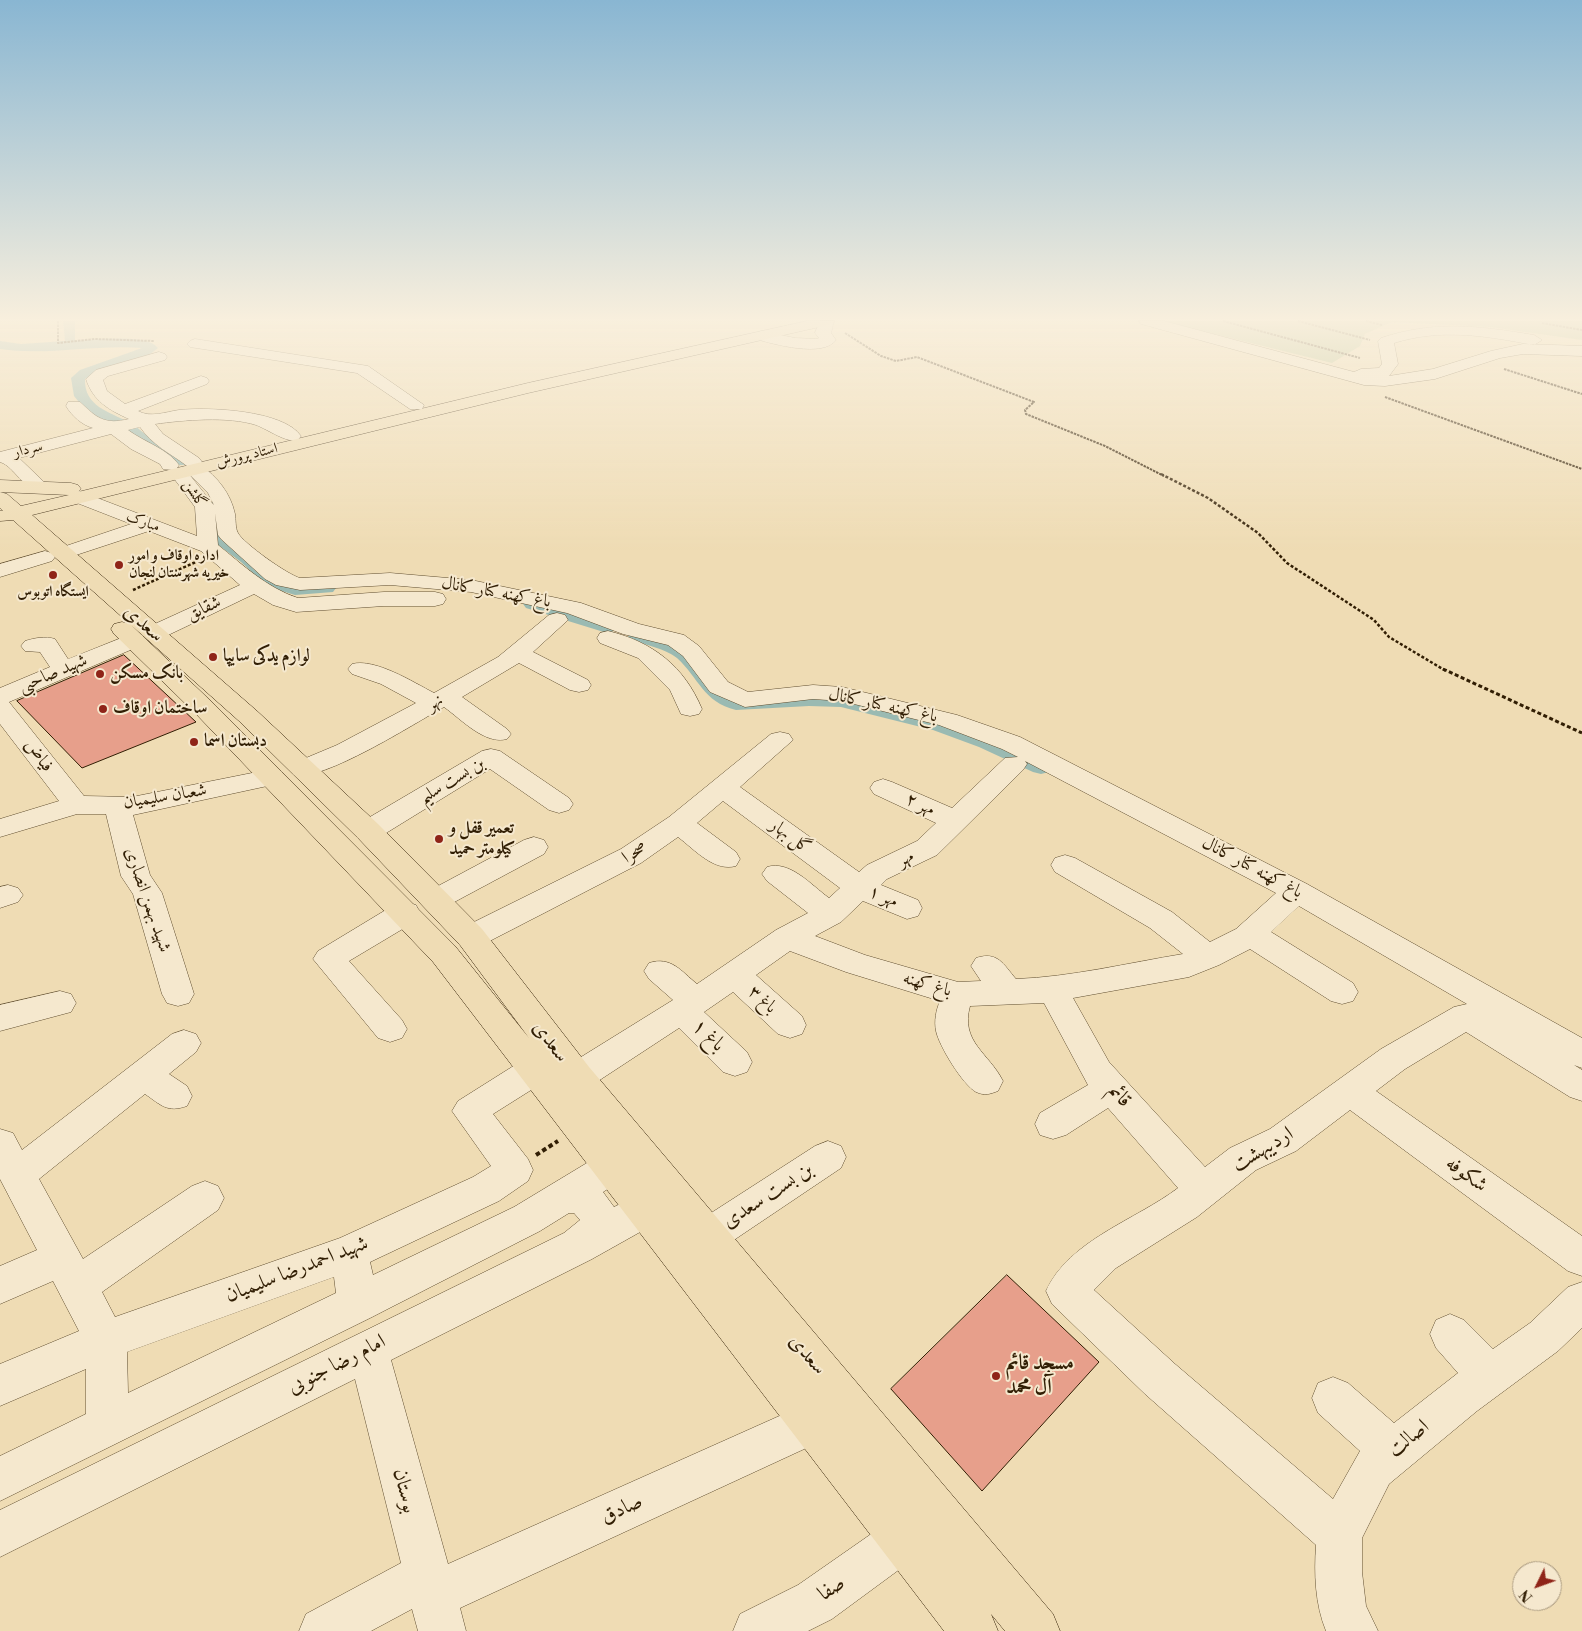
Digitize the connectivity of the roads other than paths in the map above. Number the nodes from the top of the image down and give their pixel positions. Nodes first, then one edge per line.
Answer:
1 (103, 397) edge
2 (159, 397) edge
3 (404, 397) edge
4 (463, 397) edge
5 (469, 397) edge
6 (258, 405) dead end
7 (416, 405) junction
8 (74, 406) dead end
9 (122, 411) junction
10 (239, 417) junction
11 (143, 421) junction
12 (114, 429) junction
13 (292, 436) junction
14 (3, 457) edge
15 (185, 468) junction
16 (36, 483) dead end
17 (79, 493) junction
18 (4, 507) edge
19 (150, 524) junction
20 (213, 550) junction
21 (54, 555) junction
22 (0, 571) edge
23 (255, 586) junction
24 (557, 620) junction
25 (144, 636) junction
26 (33, 646) dead end
27 (517, 653) junction
28 (360, 669) dead end
29 (63, 670) junction
30 (579, 686) dead end
31 (0, 697) edge
32 (441, 700) junction
33 (0, 707) edge
34 (690, 710) dead end
35 (498, 734) dead end
36 (780, 740) dead end
37 (1014, 764) dead end
38 (288, 773) junction
39 (722, 787) junction
40 (883, 788) dead end
41 (76, 804) junction
42 (559, 804) dead end
43 (117, 805) junction
44 (7, 820) edge
45 (956, 821) junction
46 (679, 823) junction
47 (368, 831) junction
48 (534, 847) dead end
49 (726, 859) dead end
50 (1065, 865) dead end
51 (777, 874) dead end
52 (859, 887) junction
53 (1290, 898) junction
54 (435, 900) junction
55 (907, 908) dead end
56 (405, 913) junction
57 (830, 914) junction
58 (1251, 934) junction
59 (471, 937) junction
60 (787, 938) junction
61 (1208, 957) junction
62 (987, 966) dead end
63 (660, 971) dead end
64 (734, 974) junction
65 (1052, 990) junction
66 (1008, 991) junction
67 (1342, 992) dead end
68 (178, 994) dead end
69 (958, 994) junction
70 (60, 1003) dead end
71 (688, 1006) junction
72 (0, 1018) edge
73 (790, 1026) dead end
74 (390, 1029) dead end
75 (184, 1043) dead end
76 (1582, 1054) edge
77 (735, 1062) dead end
78 (535, 1070) junction
79 (144, 1075) junction
80 (577, 1078) junction
81 (986, 1081) dead end
82 (1582, 1087) edge
83 (1112, 1088) junction
84 (1351, 1092) junction
85 (174, 1096) dead end
86 (1054, 1124) dead end
87 (5, 1157) edge
88 (828, 1157) dead end
89 (625, 1158) junction
90 (1202, 1190) junction
91 (562, 1196) junction
92 (205, 1198) dead end
93 (660, 1201) junction
94 (708, 1236) junction
95 (578, 1246) junction
96 (349, 1254) junction
97 (1582, 1258) edge
98 (69, 1272) junction
99 (0, 1285) edge
100 (1582, 1301) edge
101 (358, 1303) junction
102 (1450, 1334) dead end
103 (106, 1340) junction
104 (368, 1350) junction
105 (1490, 1376) junction
106 (0, 1385) edge
107 (1333, 1398) dead end
108 (813, 1423) junction
109 (108, 1425) junction
110 (1394, 1452) junction
111 (0, 1462) edge
112 (0, 1479) edge
113 (0, 1534) edge
114 (1339, 1534) junction
115 (903, 1539) junction
116 (433, 1601) edge
117 (323, 1631) edge
118 (757, 1631) edge
119 (974, 1631) edge
120 (1036, 1631) edge
121 (1354, 1631) edge

1 - 9 street
2 - 9 street
3 - 7 street
4 - 7 main road, استاد پرورش
5 - 15 main road, استاد پرورش
6 - 10 street
7 - 13 main road, استاد پرورش
8 - 12 street
9 - 11 street
10 - 11 street, سردار
10 - 13 street, سردار
11 - 12 street, سردار
11 - 15 street
12 - 14 street, سردار
12 - 15 street
13 - 15 main road, استاد پرورش
14 - 16 street
15 - 17 main road, استاد پرورش
15 - 20 street, گلشن
15 - 53 street, باغ کهنه کنار کانال
17 - 18 main road, استاد پرورش
17 - 18 main road
17 - 19 street, مبارک
18 - 21 main road, سعدی
19 - 20 street, مبارک
19 - 21 street
20 - 23 street, مبارک
21 - 22 street
21 - 25 main road, سعدی
21 - 25 main road, سعدی
23 - 24 street, مبارک
23 - 25 street, شقایق
24 - 27 street, نهر
24 - 34 street, مبارک
25 - 29 street, شهید صاحبی
25 - 38 main road, سعدی
26 - 29 street
27 - 30 street
27 - 32 street, نهر
28 - 32 street
29 - 31 street, شهید صاحبی
32 - 35 street
32 - 38 street, نهر
33 - 41 street, فیاض
36 - 39 street, صحرا
37 - 45 street, مهر
38 - 43 street, شعبان سلیمیان
38 - 47 main road, سعدی
38 - 56 main road, سعدی
39 - 46 street, صحرا
39 - 52 street, گل بهار
40 - 45 street, مهر ۲
41 - 43 street, شعبان سلیمیان
41 - 44 street, شعبان سلیمیان
42 - 47 street, بن بست سلیم
43 - 68 street, شهید بهمن انصاری
45 - 52 street, مهر
46 - 49 street
46 - 59 street, صحرا
47 - 54 main road, سعدی
48 - 54 street
50 - 61 street
51 - 57 street
52 - 55 street, مهر ۱
52 - 57 street, مهر
53 - 58 street, باغ کهنه
53 - 76 street, باغ کهنه کنار کانال
54 - 59 main road, سعدی
56 - 74 street
56 - 78 main road, سعدی
57 - 60 street, مهر
58 - 61 street, باغ کهنه
58 - 67 street
59 - 80 main road, سعدی
60 - 64 street
60 - 69 street, باغ کهنه
61 - 65 street, باغ کهنه
62 - 66 street
63 - 71 street, باغ ۱
64 - 71 street
64 - 73 street, باغ ۳
65 - 66 street, باغ کهنه
65 - 83 street, قائم
66 - 69 street, باغ کهنه
69 - 81 street
70 - 72 street
71 - 77 street, باغ ۱
71 - 80 street
75 - 79 street
78 - 89 main road, سعدی
78 - 96 street, شهید احمدرضا سلیمیان
79 - 85 street
79 - 87 street
80 - 89 main road, سعدی
82 - 84 street, اردیبهشت
83 - 86 street
83 - 90 street, قائم
84 - 90 street, اردیبهشت
84 - 97 street, شکوفه
87 - 98 street
88 - 94 street, بن بست سعدی
89 - 91 street
89 - 93 main road, سعدی
90 - 114 street, اردیبهشت
91 - 95 street
91 - 101 street
92 - 98 street
93 - 94 main road, سعدی
93 - 95 street, امام رضا جنوبی
93 - 108 main road, سعدی
94 - 120 main road, سعدی
95 - 104 street, امام رضا جنوبی
96 - 101 street
96 - 103 street, شهید احمدرضا سلیمیان
98 - 99 street
98 - 103 street
100 - 105 street, اصالت
101 - 109 street
102 - 105 street
103 - 106 street, شهید احمدرضا سلیمیان
103 - 109 street
104 - 113 street, امام رضا جنوبی
104 - 116 street, بوستان
105 - 110 street, اصالت
107 - 110 street
108 - 115 main road, سعدی
108 - 116 street, صادق
109 - 112 street
110 - 114 street, اصالت
111 - 112 street
114 - 121 street, اصالت
115 - 118 street, صفا
115 - 119 main road, سعدی
116 - 117 street, صادق

